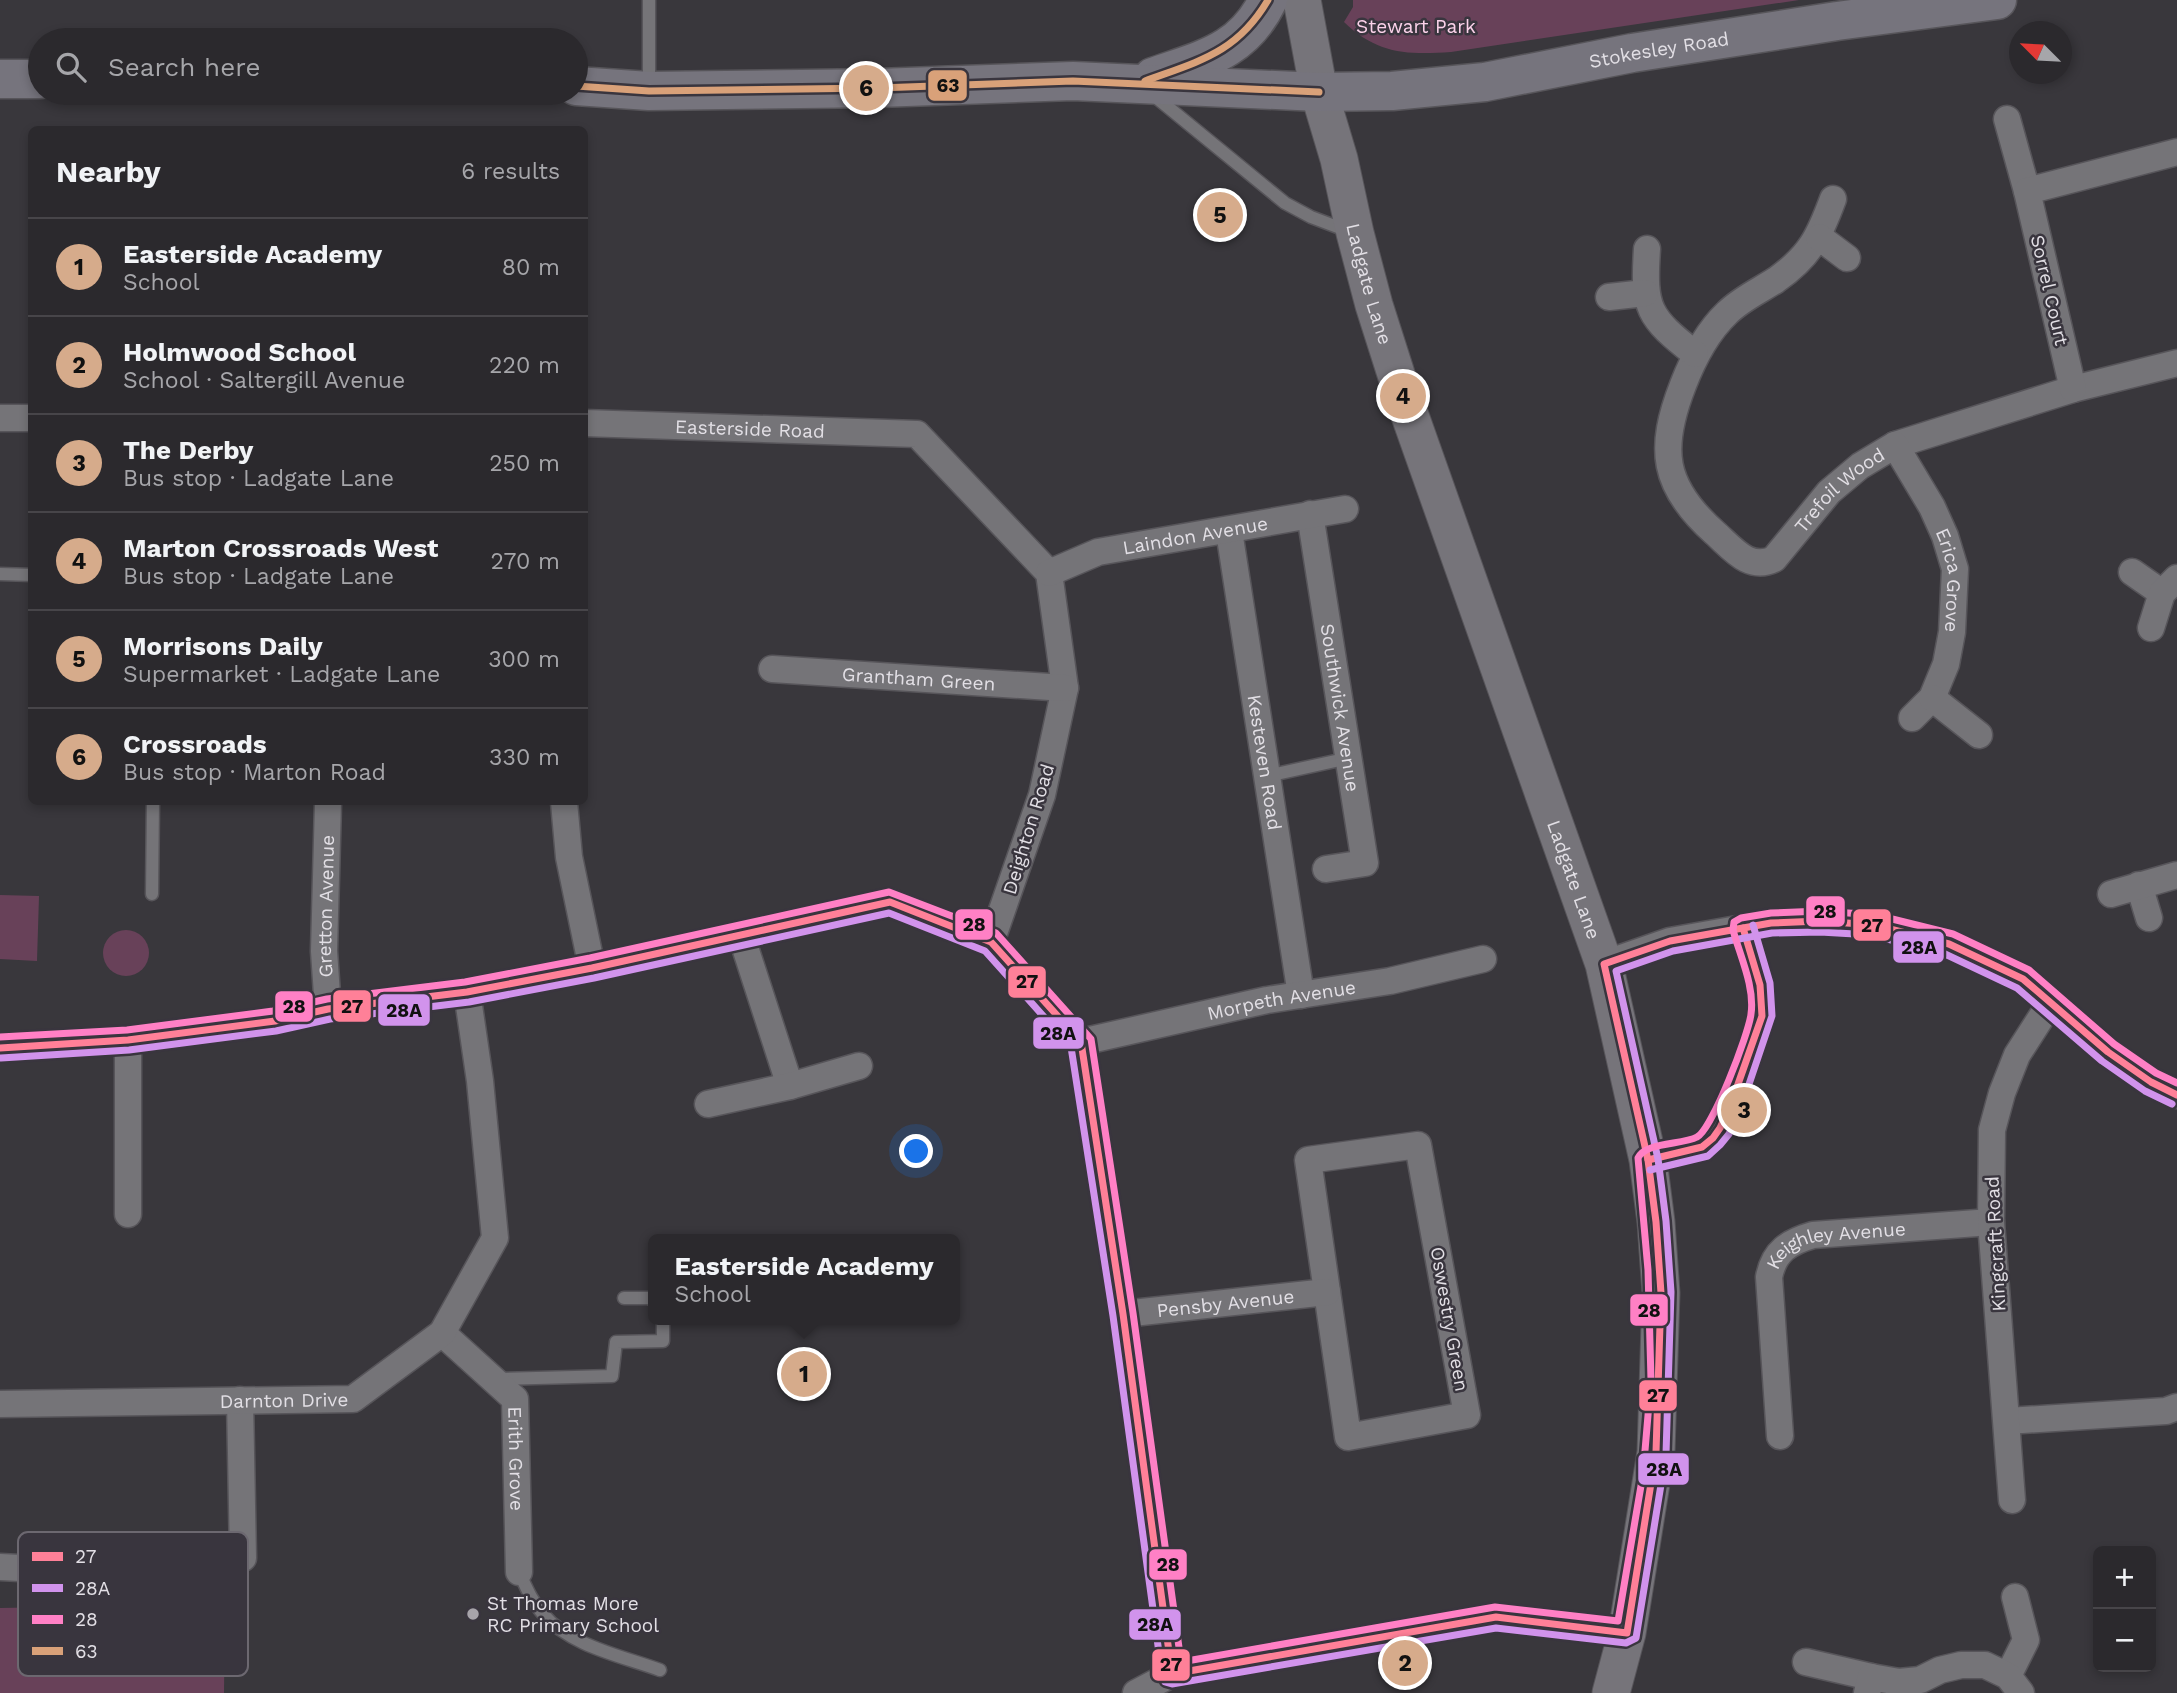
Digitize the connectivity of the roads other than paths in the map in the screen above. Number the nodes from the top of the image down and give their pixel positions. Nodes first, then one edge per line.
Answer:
1 (649, 0) edge
2 (1268, 0) edge
3 (1302, 0) edge
4 (1997, 0) edge
5 (0, 79) edge
6 (28, 79) edge
7 (1138, 83) junction
8 (588, 87) edge
9 (649, 91) junction
10 (1319, 92) junction
11 (2007, 120) dead end
12 (2177, 152) edge
13 (2026, 191) junction
14 (1833, 199) dead end
15 (1355, 233) junction
16 (1819, 237) junction
17 (1647, 249) dead end
18 (1847, 258) dead end
19 (1645, 293) junction
20 (1609, 298) dead end
21 (1695, 354) junction
22 (2177, 363) edge
23 (2073, 389) junction
24 (0, 418) edge
25 (28, 418) edge
26 (588, 424) edge
27 (1895, 444) junction
28 (1345, 509) dead end
29 (1310, 514) junction
30 (1229, 531) junction
31 (2132, 572) dead end
32 (1049, 573) junction
33 (0, 574) edge
34 (28, 575) edge
35 (2170, 586) edge
36 (2151, 628) dead end
37 (772, 669) dead end
38 (1065, 688) junction
39 (1932, 698) junction
40 (1912, 718) dead end
41 (1979, 735) dead end
42 (1349, 758) junction
43 (1267, 776) junction
44 (153, 805) edge
45 (328, 805) edge
46 (564, 805) edge
47 (1326, 869) dead end
48 (2177, 875) edge
49 (2139, 885) junction
50 (152, 894) dead end
51 (2110, 894) dead end
52 (2148, 918) dead end
53 (1742, 928) junction
54 (741, 935) junction
55 (991, 942) junction
56 (1483, 959) dead end
57 (1604, 964) junction
58 (592, 968) junction
59 (467, 992) junction
60 (1301, 995) junction
61 (2051, 1002) junction
62 (328, 1009) junction
63 (128, 1041) junction
64 (1081, 1042) junction
65 (0, 1048) edge
66 (859, 1066) dead end
67 (790, 1086) junction
68 (2177, 1095) edge
69 (708, 1104) dead end
70 (1648, 1160) junction
71 (128, 1214) dead end
72 (1991, 1222) junction
73 (1327, 1292) junction
74 (624, 1298) dead end
75 (648, 1298) edge
76 (1123, 1314) junction
77 (663, 1325) edge
78 (442, 1334) junction
79 (492, 1379) junction
80 (240, 1400) junction
81 (0, 1404) edge
82 (2177, 1408) edge
83 (2007, 1421) junction
84 (1780, 1436) dead end
85 (2012, 1500) dead end
86 (243, 1532) edge
87 (519, 1572) joint
88 (2015, 1597) dead end
89 (1627, 1633) junction
90 (1806, 1662) dead end
91 (660, 1670) dead end
92 (1172, 1674) junction
93 (1869, 1685) edge
94 (2015, 1685) edge
95 (1136, 1693) edge
96 (1611, 1693) edge

1 - 9 lane
2 - 7 main road
3 - 10 main road, Ladgate Lane
4 - 10 main road, Stokesley Road
5 - 6 main road
7 - 9 main road, Stokesley Road
7 - 10 main road, Stokesley Road
7 - 15 lane
8 - 9 main road, Stokesley Road
10 - 15 main road, Ladgate Lane
11 - 13 street, Sorrel Court
12 - 13 street
13 - 23 street, Sorrel Court
14 - 16 street, Trefoil Wood
15 - 57 main road, Ladgate Lane
16 - 18 street
16 - 21 street, Trefoil Wood
17 - 19 street
19 - 20 street
19 - 21 street
21 - 27 street, Trefoil Wood
22 - 23 street, Trefoil Wood
23 - 27 street, Trefoil Wood
24 - 25 street
26 - 32 street, Easterside Road
27 - 39 street, Erica Grove
28 - 29 street, Laindon Avenue
29 - 30 street, Laindon Avenue
29 - 42 street, Southwick Avenue
30 - 32 street, Laindon Avenue
30 - 43 street, Kesteven Road
31 - 35 street
32 - 38 street, Deighton Road
33 - 34 lane
35 - 36 street
37 - 38 street, Grantham Green
38 - 55 street, Deighton Road
39 - 40 street, Erica Grove
39 - 41 street
42 - 43 lane
42 - 47 street, Southwick Avenue
43 - 60 street, Kesteven Road
44 - 50 lane
45 - 62 street, Gretton Avenue
46 - 58 street
48 - 49 street
49 - 51 street
49 - 52 street
53 - 57 street
53 - 61 street
53 - 70 lane
54 - 55 street
54 - 58 street
54 - 67 street
55 - 64 street
56 - 60 street, Morpeth Avenue
57 - 70 main road, Ladgate Lane
58 - 59 street
59 - 62 street
59 - 78 street, Darnton Drive
60 - 64 street, Morpeth Avenue
61 - 68 street
61 - 72 street, Kingcraft Road
62 - 63 street
63 - 65 street
63 - 71 street
64 - 76 street
66 - 67 street
67 - 69 street
70 - 89 main road, Ladgate Lane
72 - 83 street, Kingcraft Road
72 - 84 street, Keighley Avenue
73 - 73 street, Oswestry Green
73 - 76 street, Pensby Avenue
74 - 75 lane
76 - 92 street
77 - 79 lane
78 - 79 street, Erith Grove
78 - 80 street, Darnton Drive
79 - 87 street, Erith Grove
80 - 81 street, Darnton Drive
80 - 86 street
82 - 83 street
83 - 85 street, Kingcraft Road
87 - 91 lane
88 - 94 street
89 - 92 street
89 - 96 main road, Ladgate Lane
90 - 93 street
92 - 95 street
93 - 94 street

